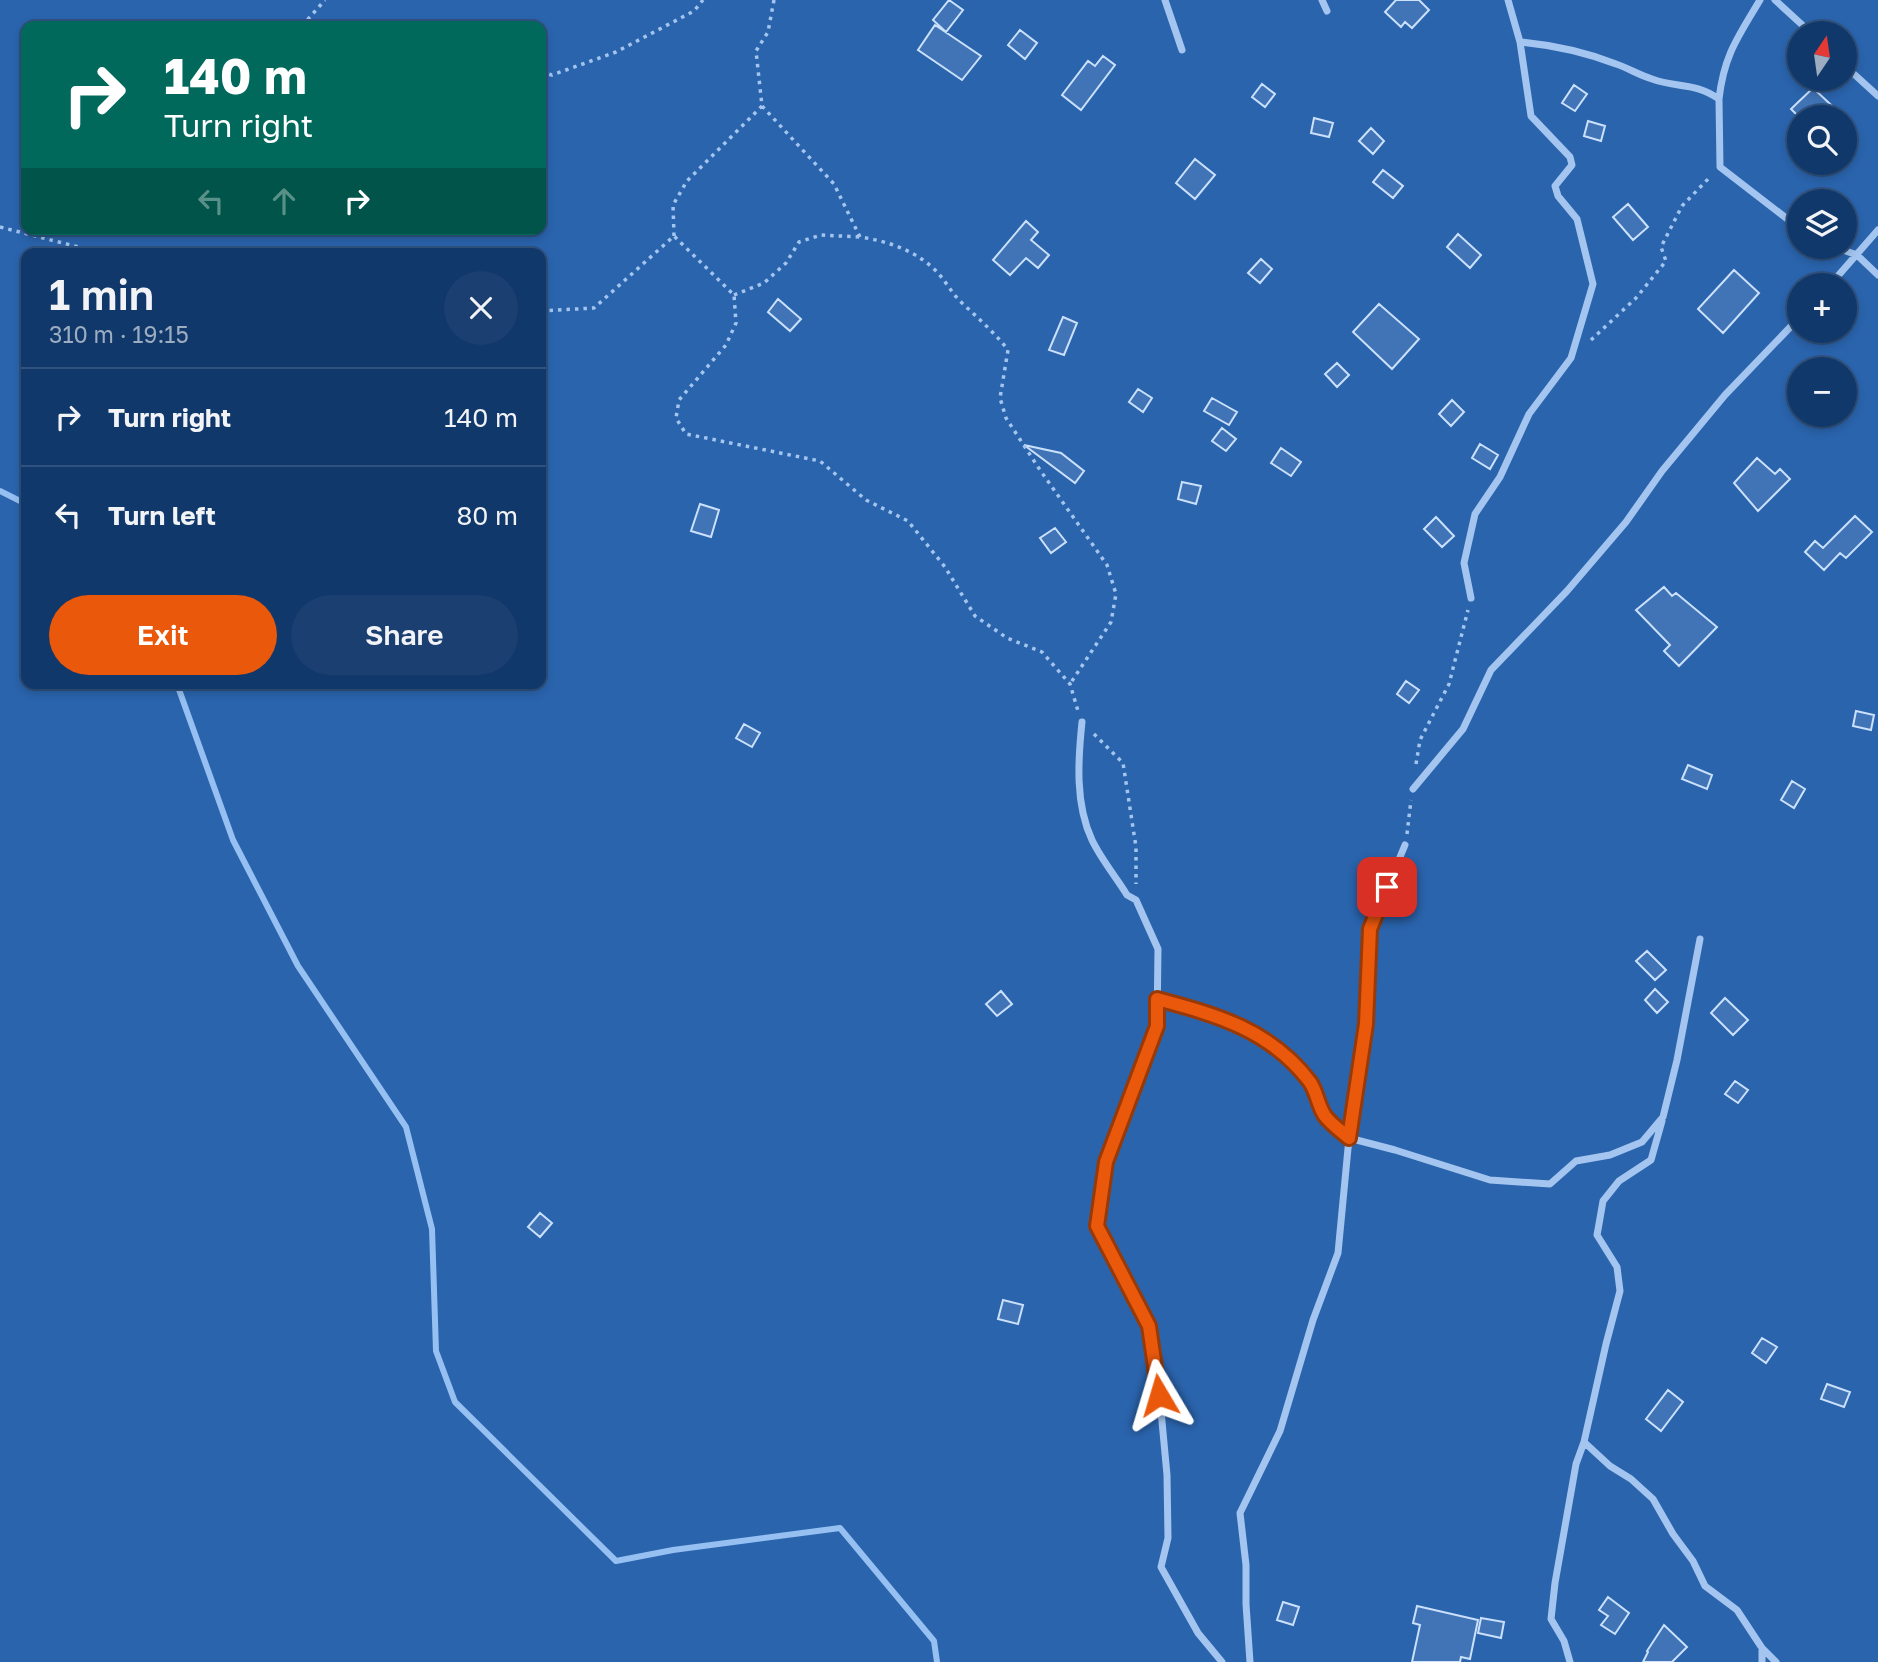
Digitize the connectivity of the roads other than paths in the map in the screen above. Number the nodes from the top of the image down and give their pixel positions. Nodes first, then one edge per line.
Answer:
1 (1165, 0) edge
2 (1322, 0) edge
3 (1508, 0) edge
4 (1760, 0) edge
5 (1775, 0) edge
6 (1327, 11) dead end
7 (1798, 21) edge
8 (1520, 42) junction
9 (1182, 50) dead end
10 (1857, 77) edge
11 (1878, 96) edge
12 (1719, 99) junction
13 (1787, 219) edge
14 (1878, 230) edge
15 (1857, 255) joint
16 (1853, 259) edge
17 (1841, 273) edge
18 (1878, 275) edge
19 (1787, 330) edge
20 (1471, 598) road end
21 (1082, 722) road end
22 (1413, 789) road end
23 (1405, 845) road end
24 (1700, 939) dead end
25 (1157, 999) junction
26 (1663, 1117) junction
27 (1349, 1138) junction
28 (1584, 1442) junction
29 (1762, 1648) junction
30 (1222, 1662) edge
31 (1250, 1662) edge
32 (1570, 1662) edge
33 (1762, 1662) edge
34 (1776, 1662) edge

1 - 9 street
2 - 6 street
3 - 8 street
4 - 12 street
5 - 7 street
8 - 12 street
8 - 20 street
10 - 11 street
12 - 13 street
14 - 15 street
15 - 18 street
16 - 17 street
19 - 22 street
21 - 25 street
23 - 27 street
24 - 26 street
25 - 27 street
25 - 30 street
26 - 27 street
26 - 28 street
27 - 31 street
28 - 29 street
28 - 32 street
29 - 33 street
29 - 34 street

